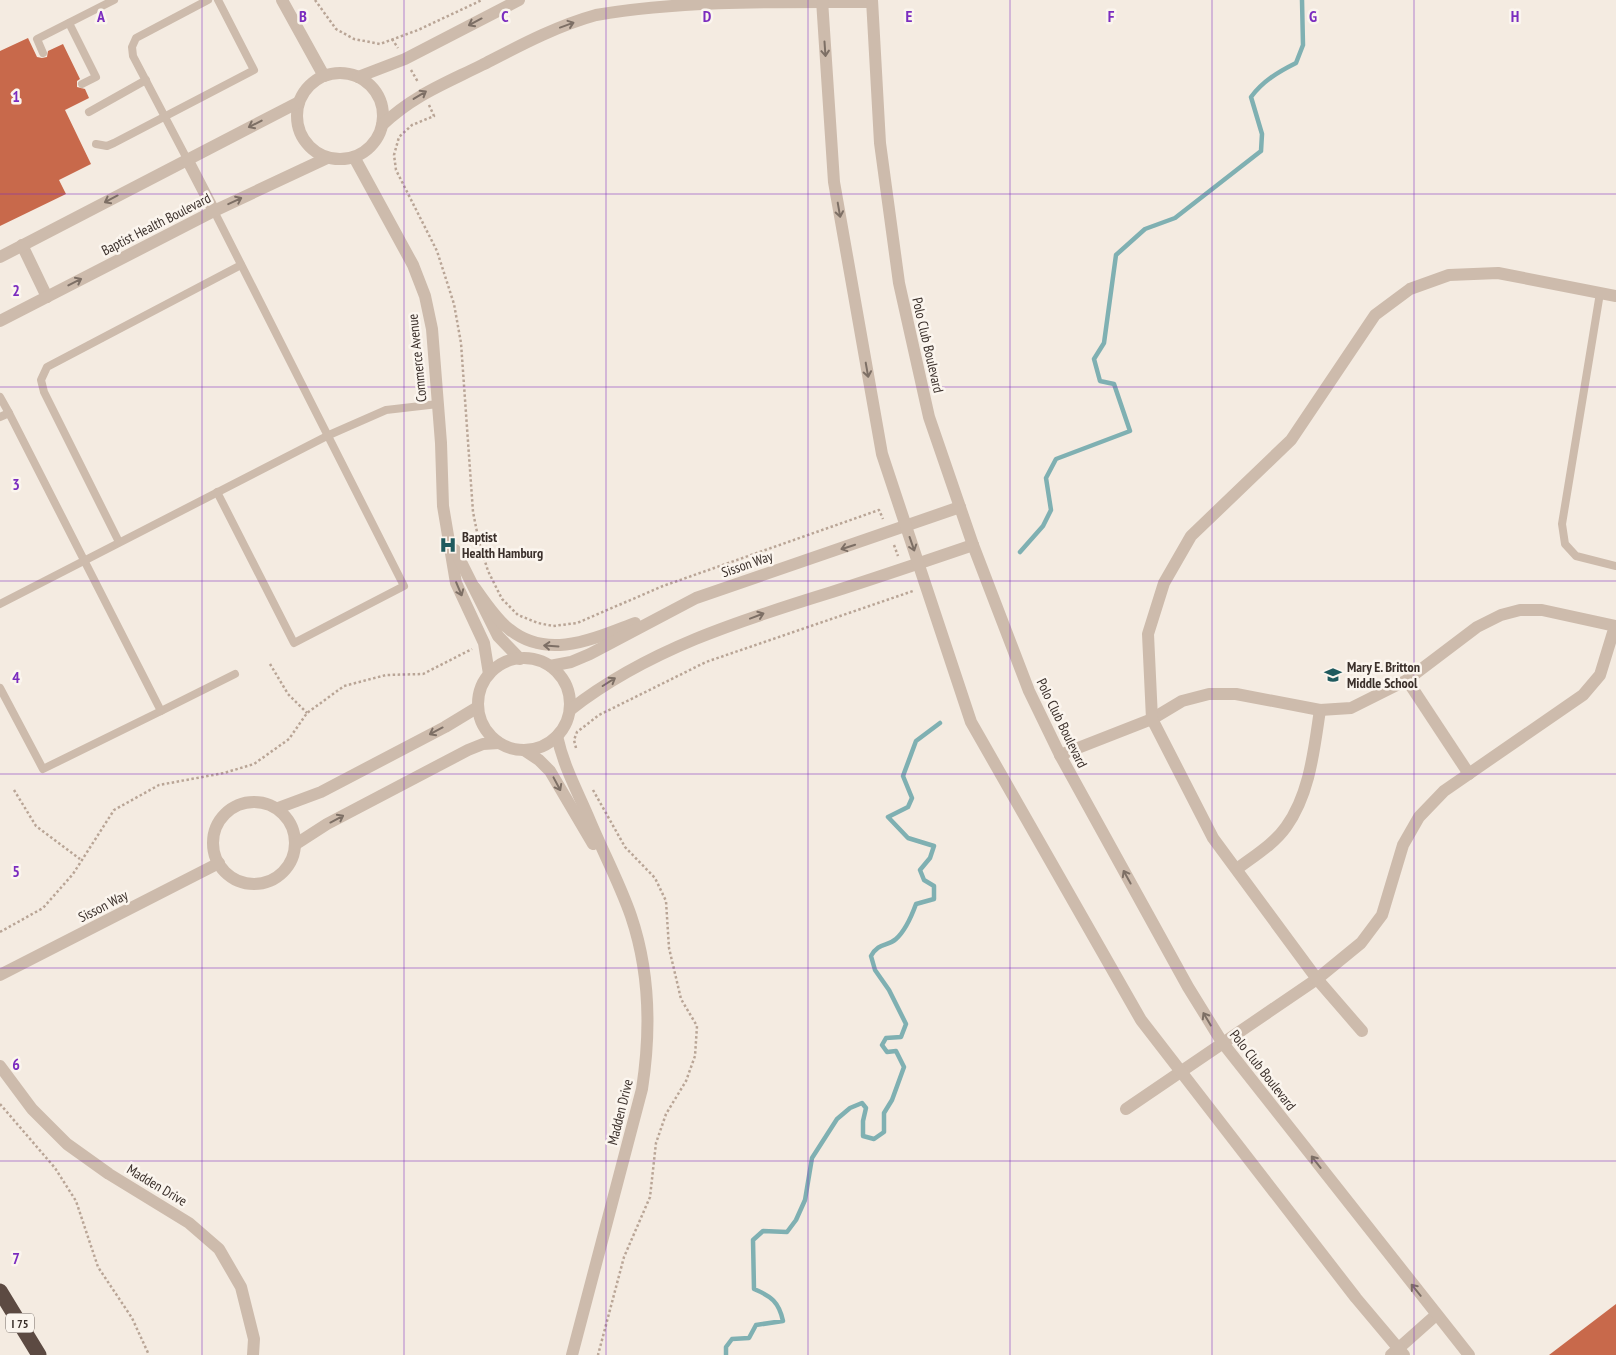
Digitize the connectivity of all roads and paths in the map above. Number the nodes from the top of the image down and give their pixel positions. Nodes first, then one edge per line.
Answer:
1 (114, 0) edge
2 (208, 0) edge
3 (218, 0) edge
4 (282, 0) edge
5 (315, 0) edge
6 (482, 0) edge
7 (519, 0) edge
8 (822, 1) edge
9 (872, 1) edge
10 (69, 23) junction
11 (392, 39) junction
12 (44, 53) dead end
13 (405, 59) junction
14 (324, 76) junction
15 (358, 77) junction
16 (146, 80) junction
17 (82, 84) dead end
18 (424, 92) junction
19 (299, 102) junction
20 (89, 112) dead end
21 (166, 116) junction
22 (382, 125) junction
23 (96, 144) dead end
24 (354, 157) junction
25 (327, 158) junction
26 (187, 159) junction
27 (214, 211) junction
28 (22, 245) junction
29 (0, 256) edge
30 (241, 265) junction
31 (1600, 293) junction
32 (1616, 296) edge
33 (47, 297) junction
34 (0, 321) edge
35 (0, 397) edge
36 (438, 404) junction
37 (8, 413) junction
38 (0, 417) edge
39 (329, 435) junction
40 (218, 492) junction
41 (960, 507) junction
42 (906, 525) junction
43 (888, 532) junction
44 (450, 541) junction
45 (119, 542) junction
46 (973, 545) junction
47 (83, 561) junction
48 (918, 564) junction
49 (1616, 566) edge
50 (904, 568) junction
51 (475, 588) junction
52 (696, 598) junction
53 (0, 604) edge
54 (1615, 624) edge
55 (474, 648) dead end
56 (520, 658) junction
57 (270, 664) dead end
58 (550, 666) junction
59 (236, 674) dead end
60 (489, 674) junction
61 (1407, 680) junction
62 (0, 688) edge
63 (478, 707) junction
64 (570, 710) junction
65 (1320, 710) junction
66 (161, 711) junction
67 (307, 713) junction
68 (1152, 718) junction
69 (557, 736) junction
70 (499, 743) junction
71 (524, 750) junction
72 (577, 755) dead end
73 (1060, 755) junction
74 (1469, 774) junction
75 (591, 786) dead end
76 (14, 790) dead end
77 (278, 808) junction
78 (296, 844) junction
79 (80, 859) junction
80 (219, 864) junction
81 (1237, 869) junction
82 (613, 876) junction
83 (0, 932) edge
84 (0, 975) edge
85 (1317, 979) junction
86 (1362, 1031) dead end
87 (1222, 1042) junction
88 (0, 1066) edge
89 (1181, 1071) junction
90 (0, 1104) edge
91 (1126, 1109) dead end
92 (0, 1291) edge
93 (1436, 1315) junction
94 (1398, 1353) edge
95 (39, 1355) edge
96 (149, 1355) edge
97 (253, 1355) edge
98 (572, 1355) edge
99 (598, 1355) edge
100 (1469, 1355) edge

1 - 10 lane
2 - 16 lane
3 - 21 lane
4 - 14 street
5 - 11 path
6 - 11 path
7 -> 13 street
8 - 9 street
18 -> 8 street
8 -> 42 street
9 - 41 street, Polo Club Boulevard
10 - 12 lane
10 - 17 lane
11 - 13 path
13 - 15 street
13 - 18 path
14 - 15 street
14 - 19 street
15 - 22 street
16 - 20 lane
16 - 21 lane
22 -> 18 street
18 - 43 path
19 - 25 street
19 -> 26 street
21 - 23 lane
21 - 26 lane
22 - 24 street
24 - 25 street
24 - 36 street, Commerce Avenue
27 -> 25 street, Baptist Health Boulevard
26 - 27 street
26 -> 28 street
27 - 30 lane
33 -> 27 street, Baptist Health Boulevard
28 - 29 street
28 - 33 street
30 - 39 lane
30 - 45 lane
31 - 32 street
31 - 49 lane
31 - 68 street
33 - 34 street, Baptist Health Boulevard
35 - 37 lane
36 - 39 lane
36 - 44 street, Commerce Avenue
37 - 38 lane
37 - 47 lane
39 - 40 lane
39 - 40 lane
40 - 45 lane
41 - 42 street, Sisson Way
41 - 46 street, Polo Club Boulevard
42 - 43 street, Sisson Way
42 -> 48 street
43 - 50 path
43 -> 52 street, Sisson Way
44 - 51 street, Commerce Avenue
44 -> 60 street, Commerce Avenue
45 - 47 lane
46 - 48 street
46 - 73 street, Polo Club Boulevard
47 - 53 lane
47 - 66 lane
48 - 50 street
48 - 89 street
64 -> 50 street
50 - 72 path
52 -> 51 street
51 - 56 street, Commerce Avenue
52 - 58 street, Sisson Way
54 - 61 street
54 - 74 street
55 - 67 path
56 - 58 street
56 - 60 street
57 - 67 path
58 - 64 street
59 - 66 lane
60 - 63 street
61 - 65 street
61 - 74 street
62 - 66 lane
63 - 70 street
63 -> 77 street
64 - 69 street
65 - 68 street
65 - 81 street
67 - 79 path
68 - 73 street
68 - 81 street
69 - 71 street
69 - 82 street, Madden Drive
70 - 71 street
78 -> 70 street
71 -> 82 street, Madden Drive
87 -> 73 street, Polo Club Boulevard
74 - 85 street
75 - 99 path
76 - 79 path
77 - 78 street
77 - 80 street
78 - 80 street
79 - 83 path
80 - 84 street, Sisson Way
81 - 85 street
82 - 98 street, Madden Drive
85 - 86 street
85 - 87 street
87 - 89 street
93 -> 87 street, Polo Club Boulevard
88 - 97 street, Madden Drive
89 - 91 street
89 - 94 street
90 - 96 path
92 - 95 highway, I 75
93 - 94 street
93 - 100 street, Polo Club Boulevard

